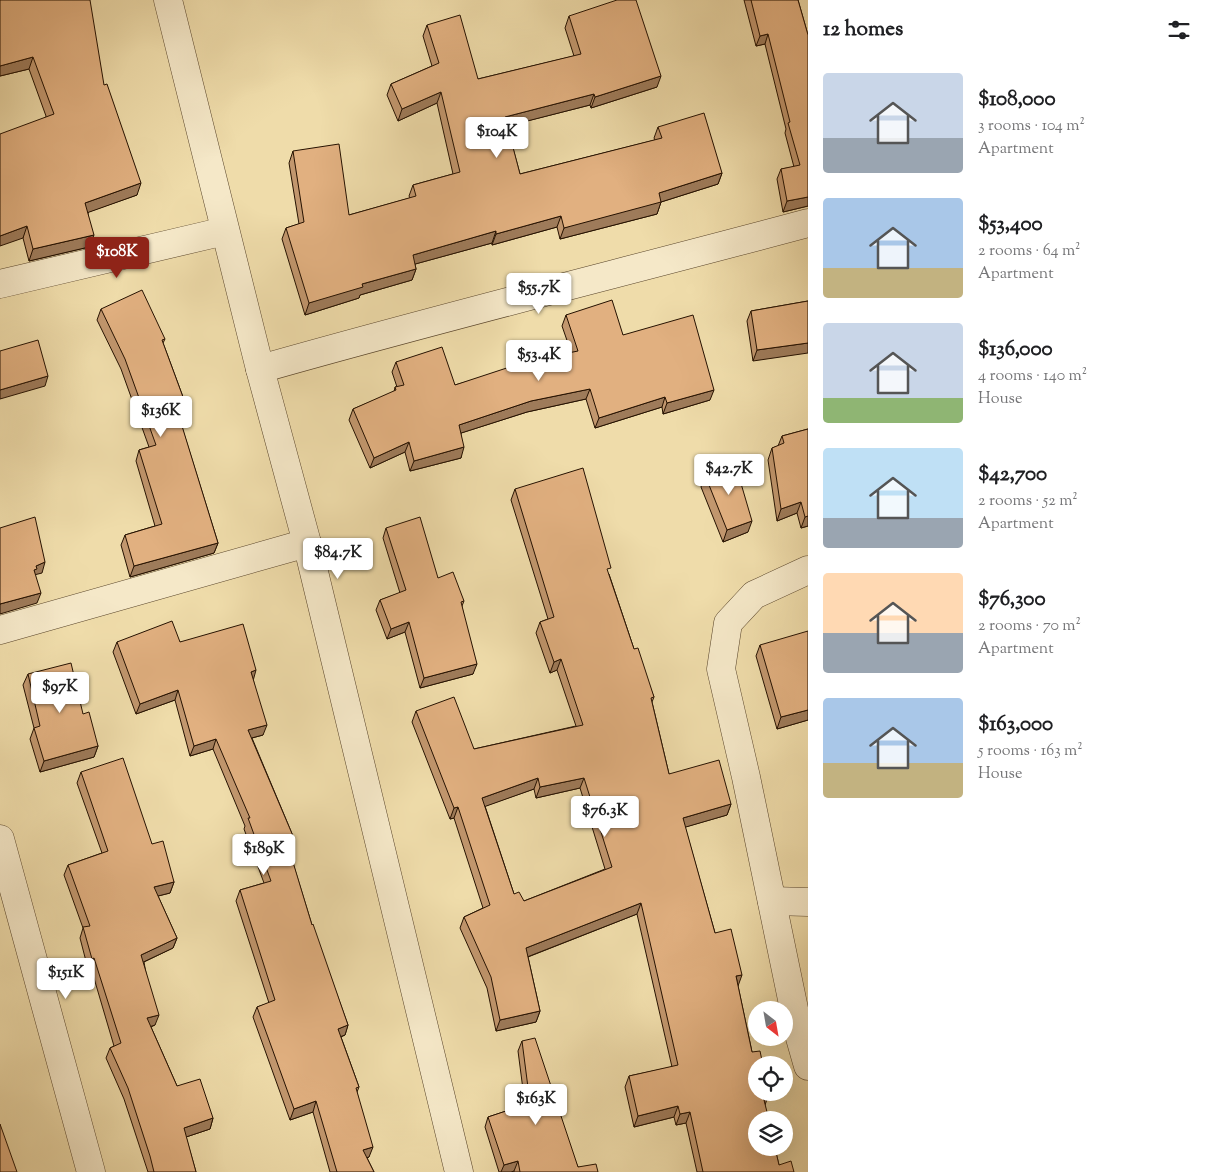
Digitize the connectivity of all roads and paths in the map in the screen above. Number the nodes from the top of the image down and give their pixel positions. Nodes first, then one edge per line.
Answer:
1 (168, 0) edge
2 (808, 223) edge
3 (225, 231) junction
4 (0, 284) edge
5 (260, 369) junction
6 (307, 543) junction
7 (808, 570) edge
8 (0, 630) edge
9 (0, 839) edge
10 (772, 901) junction
11 (808, 902) edge
12 (808, 1066) edge
13 (91, 1172) edge
14 (460, 1172) edge

1 - 3 street
2 - 5 street
3 - 4 street
3 - 5 street
5 - 6 street
6 - 8 street
6 - 14 street
7 - 10 street
9 - 13 street
10 - 11 street
10 - 12 street

